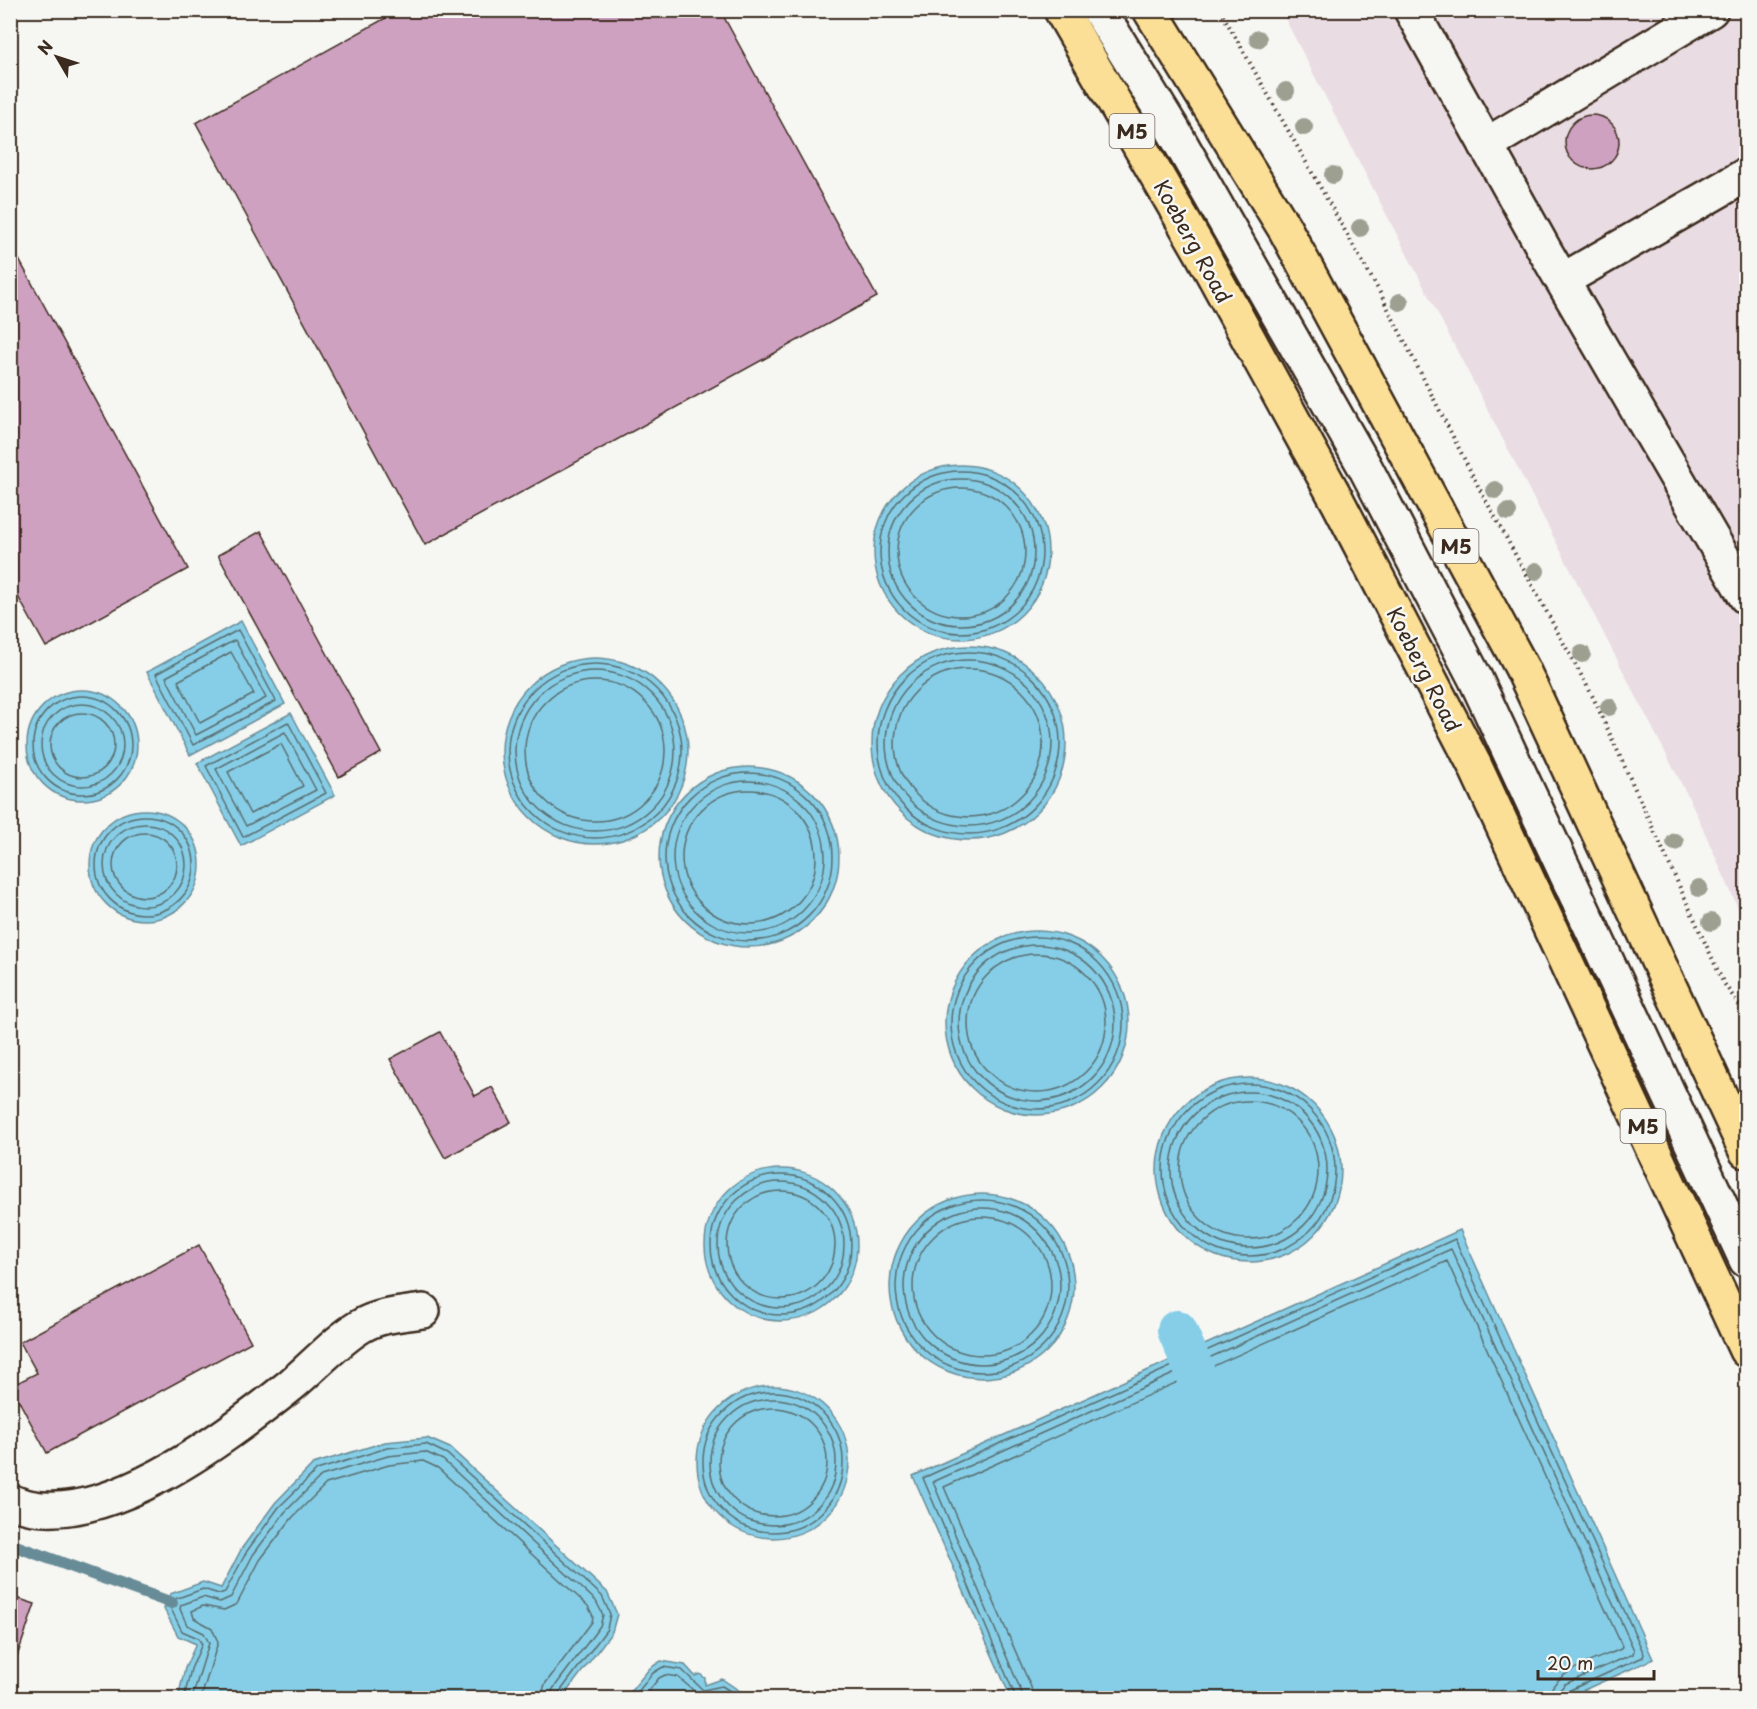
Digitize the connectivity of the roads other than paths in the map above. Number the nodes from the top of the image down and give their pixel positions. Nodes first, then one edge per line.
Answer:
1 (1061, 10) edge
2 (1099, 10) edge
3 (1150, 10) edge
4 (1411, 10) edge
5 (1711, 10) edge
6 (1486, 145) junction
7 (1746, 175) edge
8 (1563, 280) junction
9 (1746, 597) edge
10 (1746, 1151) edge
11 (1746, 1260) edge
12 (423, 1311) dead end
13 (1746, 1350) edge
14 (10, 1502) edge

1 - 13 main road, Koeberg Road / M5
2 - 11 lane
3 - 10 main road, M5
4 - 6 lane
5 - 6 lane
6 - 8 lane
7 - 8 lane
8 - 9 lane
12 - 14 lane

